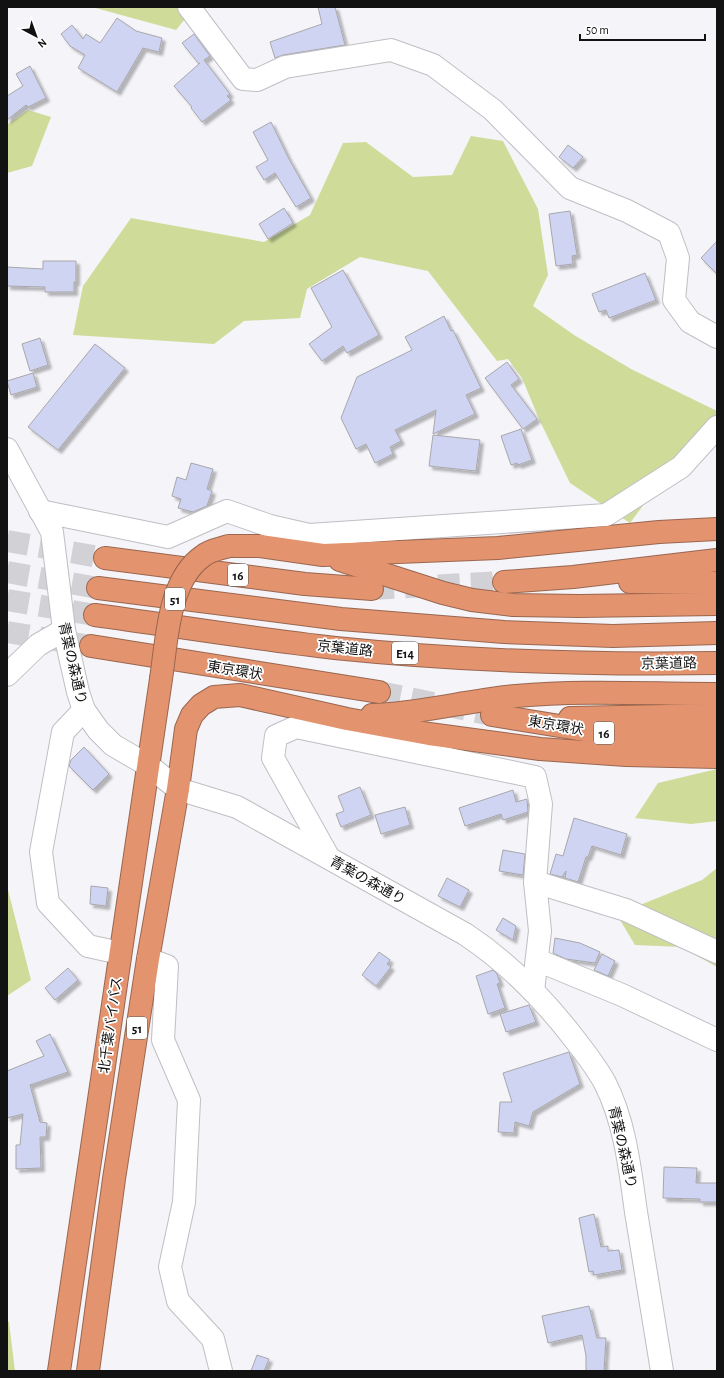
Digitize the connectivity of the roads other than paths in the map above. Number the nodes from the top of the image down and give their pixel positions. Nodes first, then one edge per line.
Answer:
1 (189, 7) edge
2 (717, 337) edge
3 (717, 427) edge
4 (7, 449) edge
5 (40, 511) junction
6 (717, 529) edge
7 (323, 555) junction
8 (105, 558) tunnel mouth
9 (717, 560) edge
10 (574, 577) junction
11 (504, 582) tunnel mouth
12 (717, 582) edge
13 (98, 588) tunnel mouth
14 (372, 589) tunnel mouth
15 (717, 604) edge
16 (95, 615) tunnel mouth
17 (64, 630) junction
18 (717, 633) edge
19 (91, 646) tunnel mouth
20 (717, 663) edge
21 (7, 675) edge
22 (379, 692) tunnel mouth
23 (717, 694) edge
24 (84, 710) junction
25 (492, 715) tunnel mouth
26 (717, 715) edge
27 (347, 719) junction
28 (536, 721) junction
29 (717, 736) edge
30 (717, 757) edge
31 (149, 766) junction
32 (178, 789) junction
33 (329, 858) junction
34 (535, 882) junction
35 (717, 952) edge
36 (120, 953) junction
37 (148, 959) junction
38 (537, 960) junction
39 (533, 990) junction
40 (717, 1040) edge
41 (59, 1371) edge
42 (88, 1371) edge
43 (221, 1371) edge
44 (662, 1371) edge

1 - 2 street
3 - 5 street
4 - 5 street, 青葉の森通り
5 - 17 street, 青葉の森通り
6 - 7 highway
7 - 15 highway
7 - 31 highway, 北千葉バイパス / 51, bridge
8 - 14 highway, 16
9 - 10 highway
10 - 11 highway
10 - 12 highway
13 - 18 highway, 京葉道路 / E14
16 - 20 highway, 京葉道路 / E14
17 - 21 street
17 - 24 street, 青葉の森通り
19 - 22 highway, 東京環状
23 - 27 highway
24 - 31 street, 青葉の森通り
24 - 36 street
25 - 28 highway, 東京環状 / 16
26 - 28 highway
27 - 30 highway
27 - 32 highway, 北千葉バイパス / 51
28 - 29 highway, 東京環状 / 16
31 - 32 street, 青葉の森通り
31 - 36 highway, 北千葉バイパス / 51
32 - 33 street, 青葉の森通り
32 - 37 highway, 北千葉バイパス / 51
33 - 34 street
33 - 39 street, 青葉の森通り
34 - 35 street
34 - 38 street
36 - 41 highway, 北千葉バイパス / 51
37 - 42 highway, 北千葉バイパス / 51
37 - 43 street
38 - 39 street
38 - 40 street
39 - 44 street, 青葉の森通り

